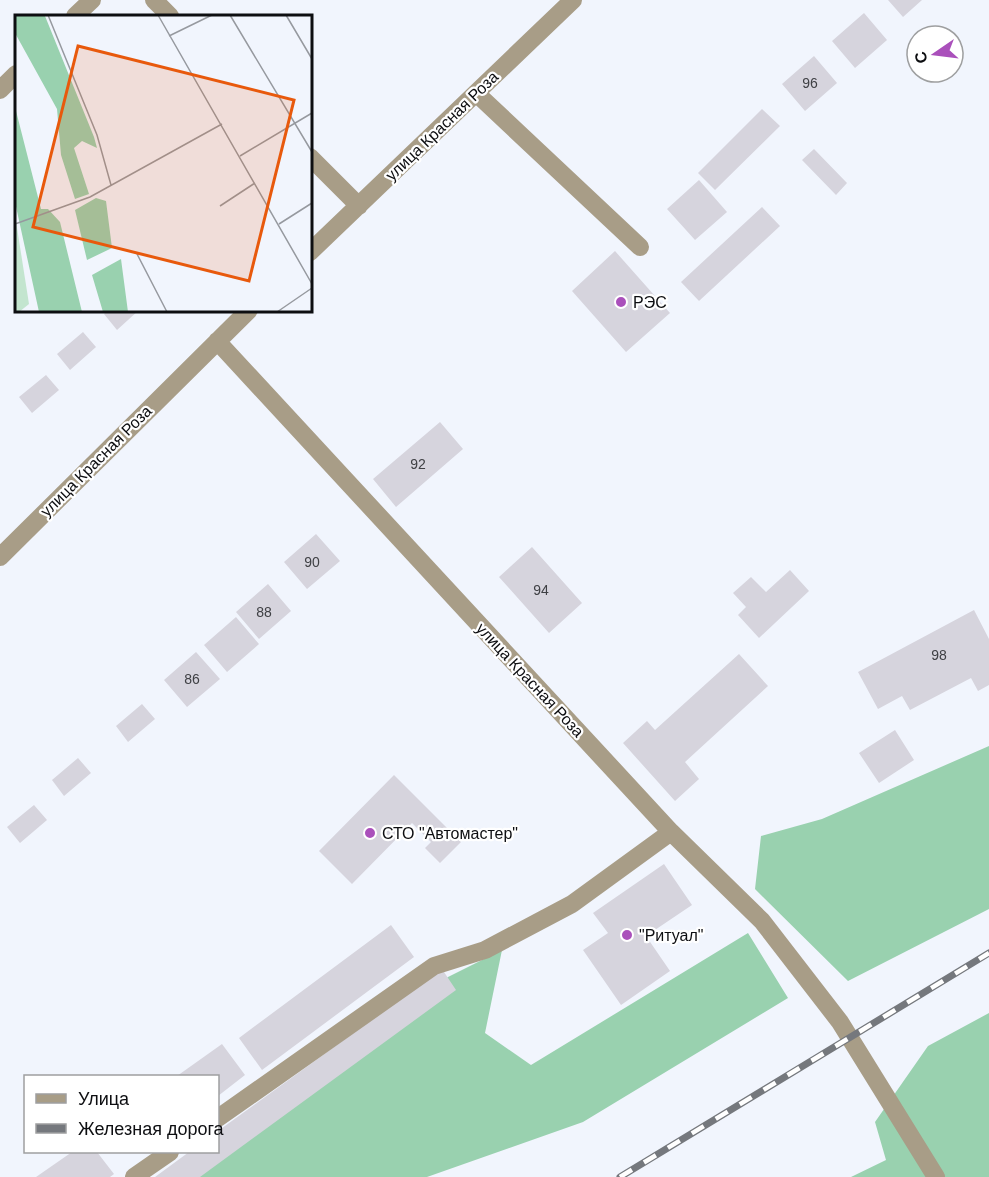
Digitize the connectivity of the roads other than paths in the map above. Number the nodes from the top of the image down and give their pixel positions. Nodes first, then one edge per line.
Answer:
1 (92, 0) edge
2 (154, 0) edge
3 (573, 0) edge
4 (76, 15) edge
5 (169, 15) edge
6 (15, 75) edge
7 (0, 90) edge
8 (476, 93) junction
9 (312, 159) edge
10 (359, 206) junction
11 (640, 247) dead end
12 (312, 250) edge
13 (247, 312) edge
14 (217, 341) junction
15 (0, 557) edge
16 (670, 832) junction
17 (219, 1117) edge
18 (169, 1153) edge
19 (134, 1177) edge
20 (936, 1177) edge

1 - 4 street
2 - 5 street
3 - 8 street, улица Красная Роза
6 - 7 street
8 - 10 street, улица Красная Роза
8 - 11 street
9 - 10 street
10 - 12 street, улица Красная Роза
13 - 14 street, улица Красная Роза
14 - 15 street, улица Красная Роза
14 - 16 street, улица Красная Роза
16 - 17 street
16 - 20 street, улица Красная Роза
18 - 19 street

